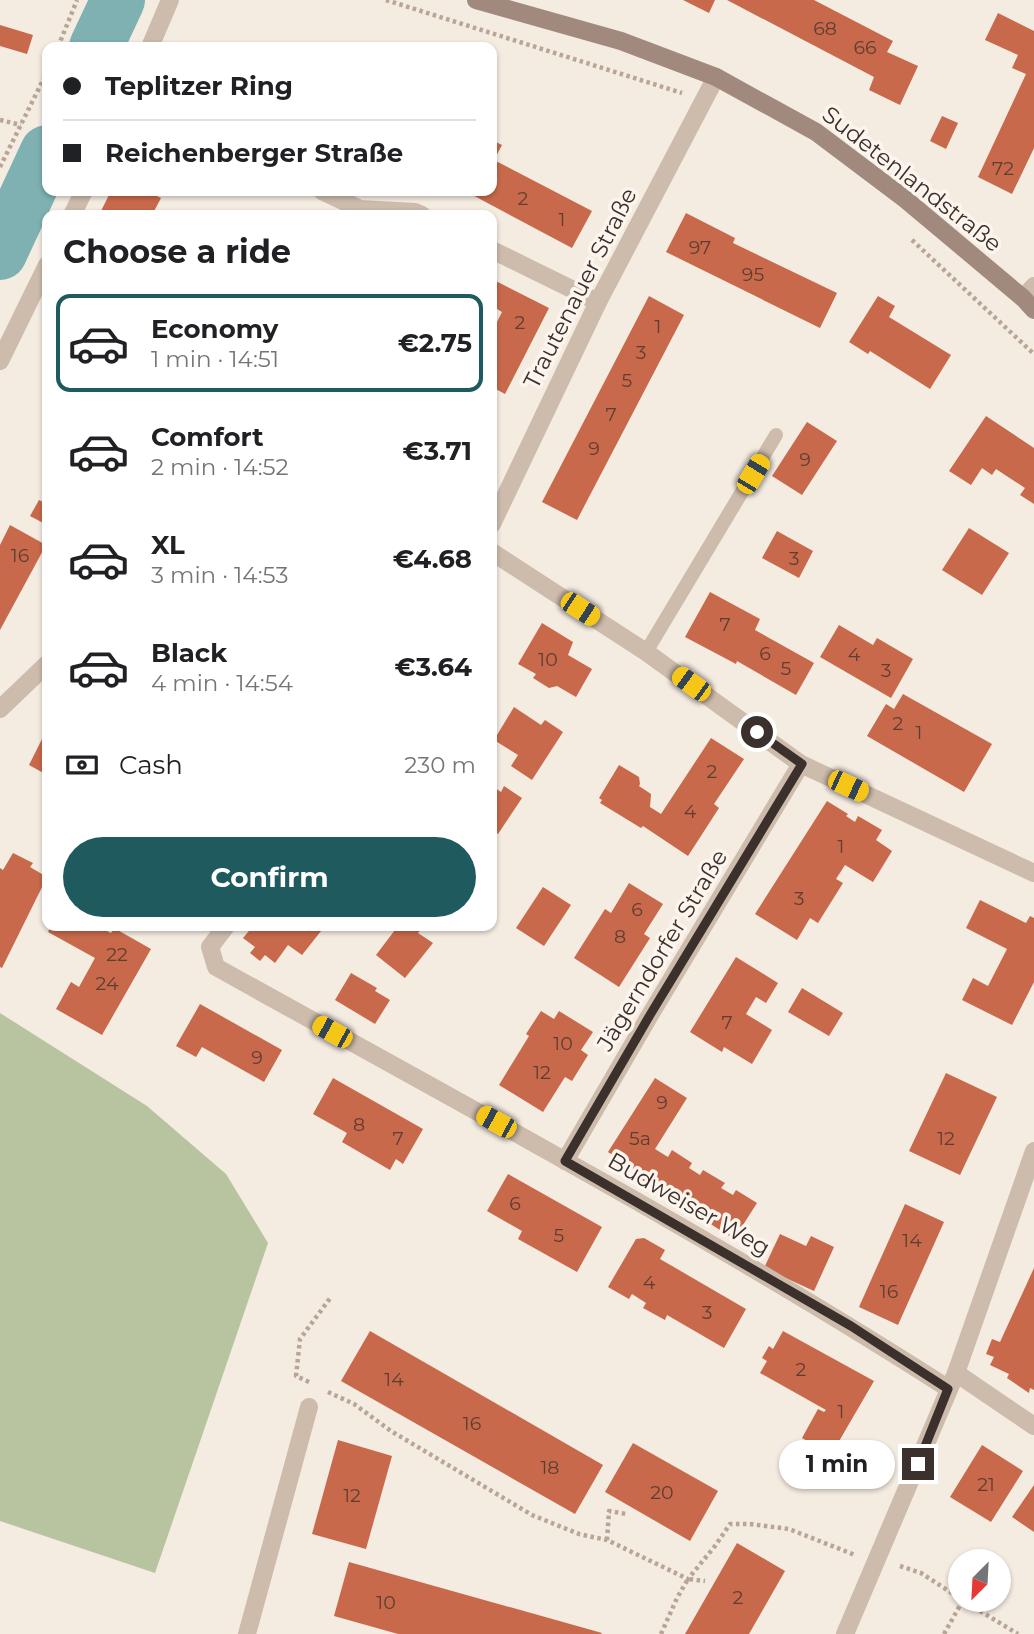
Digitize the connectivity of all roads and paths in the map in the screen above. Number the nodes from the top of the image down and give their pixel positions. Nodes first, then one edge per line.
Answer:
1 (77, 0) edge
2 (170, 0) edge
3 (386, 0) edge
4 (476, 0) edge
5 (60, 42) edge
6 (152, 42) edge
7 (716, 77) junction
8 (42, 82) edge
9 (705, 100) junction
10 (0, 120) edge
11 (21, 125) junction
12 (0, 167) edge
13 (331, 196) edge
14 (355, 210) edge
15 (908, 236) dead end
16 (497, 252) edge
17 (42, 275) edge
18 (1030, 298) edge
19 (598, 302) junction
20 (1034, 354) edge
21 (0, 361) edge
22 (776, 435) dead end
23 (497, 514) edge
24 (497, 555) edge
25 (646, 652) junction
26 (42, 669) edge
27 (0, 709) edge
28 (802, 764) junction
29 (1034, 873) edge
30 (222, 931) edge
31 (1034, 1151) edge
32 (565, 1161) junction
33 (331, 1297) dead end
34 (952, 1381) junction
35 (314, 1385) junction
36 (309, 1407) joint
37 (1034, 1426) edge
38 (626, 1514) dead end
39 (607, 1540) junction
40 (876, 1563) junction
41 (899, 1566) dead end
42 (688, 1579) junction
43 (705, 1581) dead end
44 (948, 1590) edge
45 (955, 1612) edge
46 (983, 1612) edge
47 (253, 1633) edge
48 (661, 1634) edge
49 (845, 1634) edge
50 (944, 1634) edge
51 (1018, 1634) edge

1 - 5 path
2 - 6 street
3 - 9 path
4 - 7 street, Sudetenlandstraße
7 - 9 street, Trautenauer Straße
7 - 18 street, Sudetenlandstraße
8 - 11 path
9 - 19 street, Trautenauer Straße
10 - 11 path
11 - 12 path
13 - 14 street
15 - 20 path
16 - 19 street
17 - 21 street
19 - 23 street, Trautenauer Straße
22 - 25 lane
24 - 25 street
25 - 28 street
26 - 27 street
28 - 29 street
28 - 32 street, Jägerndorfer Straße
30 - 32 street, Budweiser Weg
31 - 34 street
32 - 34 street, Budweiser Weg
33 - 35 path
34 - 37 street, Budweiser Weg
34 - 40 street
35 - 36 path
35 - 39 path
36 - 47 street
38 - 39 path
39 - 42 path
40 - 42 path
40 - 49 street
41 - 44 path
42 - 43 path
42 - 48 path
45 - 50 path
46 - 51 path

